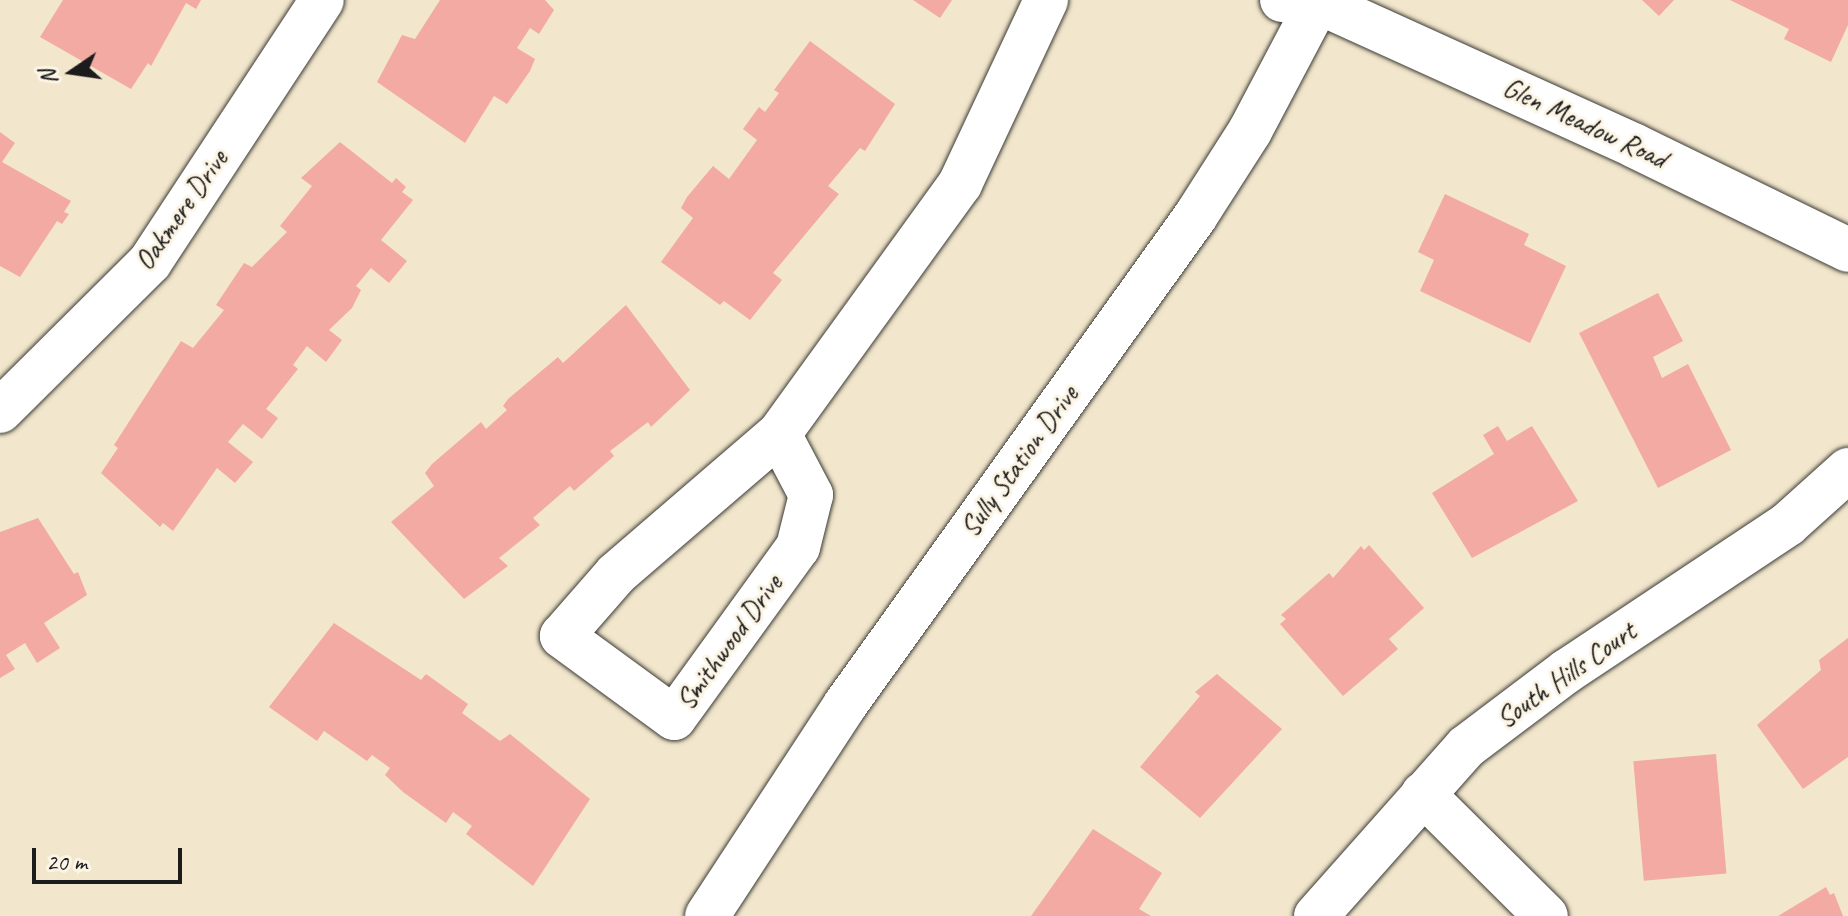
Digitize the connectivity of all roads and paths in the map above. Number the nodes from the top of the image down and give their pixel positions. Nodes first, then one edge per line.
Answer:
1 (322, 0) edge
2 (1046, 0) edge
3 (1309, 1) edge
4 (1848, 250) edge
5 (5, 401) edge
6 (779, 434) junction
7 (1848, 470) edge
8 (1423, 794) junction
9 (707, 916) edge
10 (1316, 916) edge
11 (1546, 916) edge

1 - 5 street, Oakmere Drive
2 - 6 street, Smithwood Drive
3 - 4 street, Glen Meadow Road
3 - 9 street, Sully Station Drive
6 - 6 street, Smithwood Drive
7 - 8 street, South Hills Court
8 - 10 street, South Hills Court
8 - 11 street

